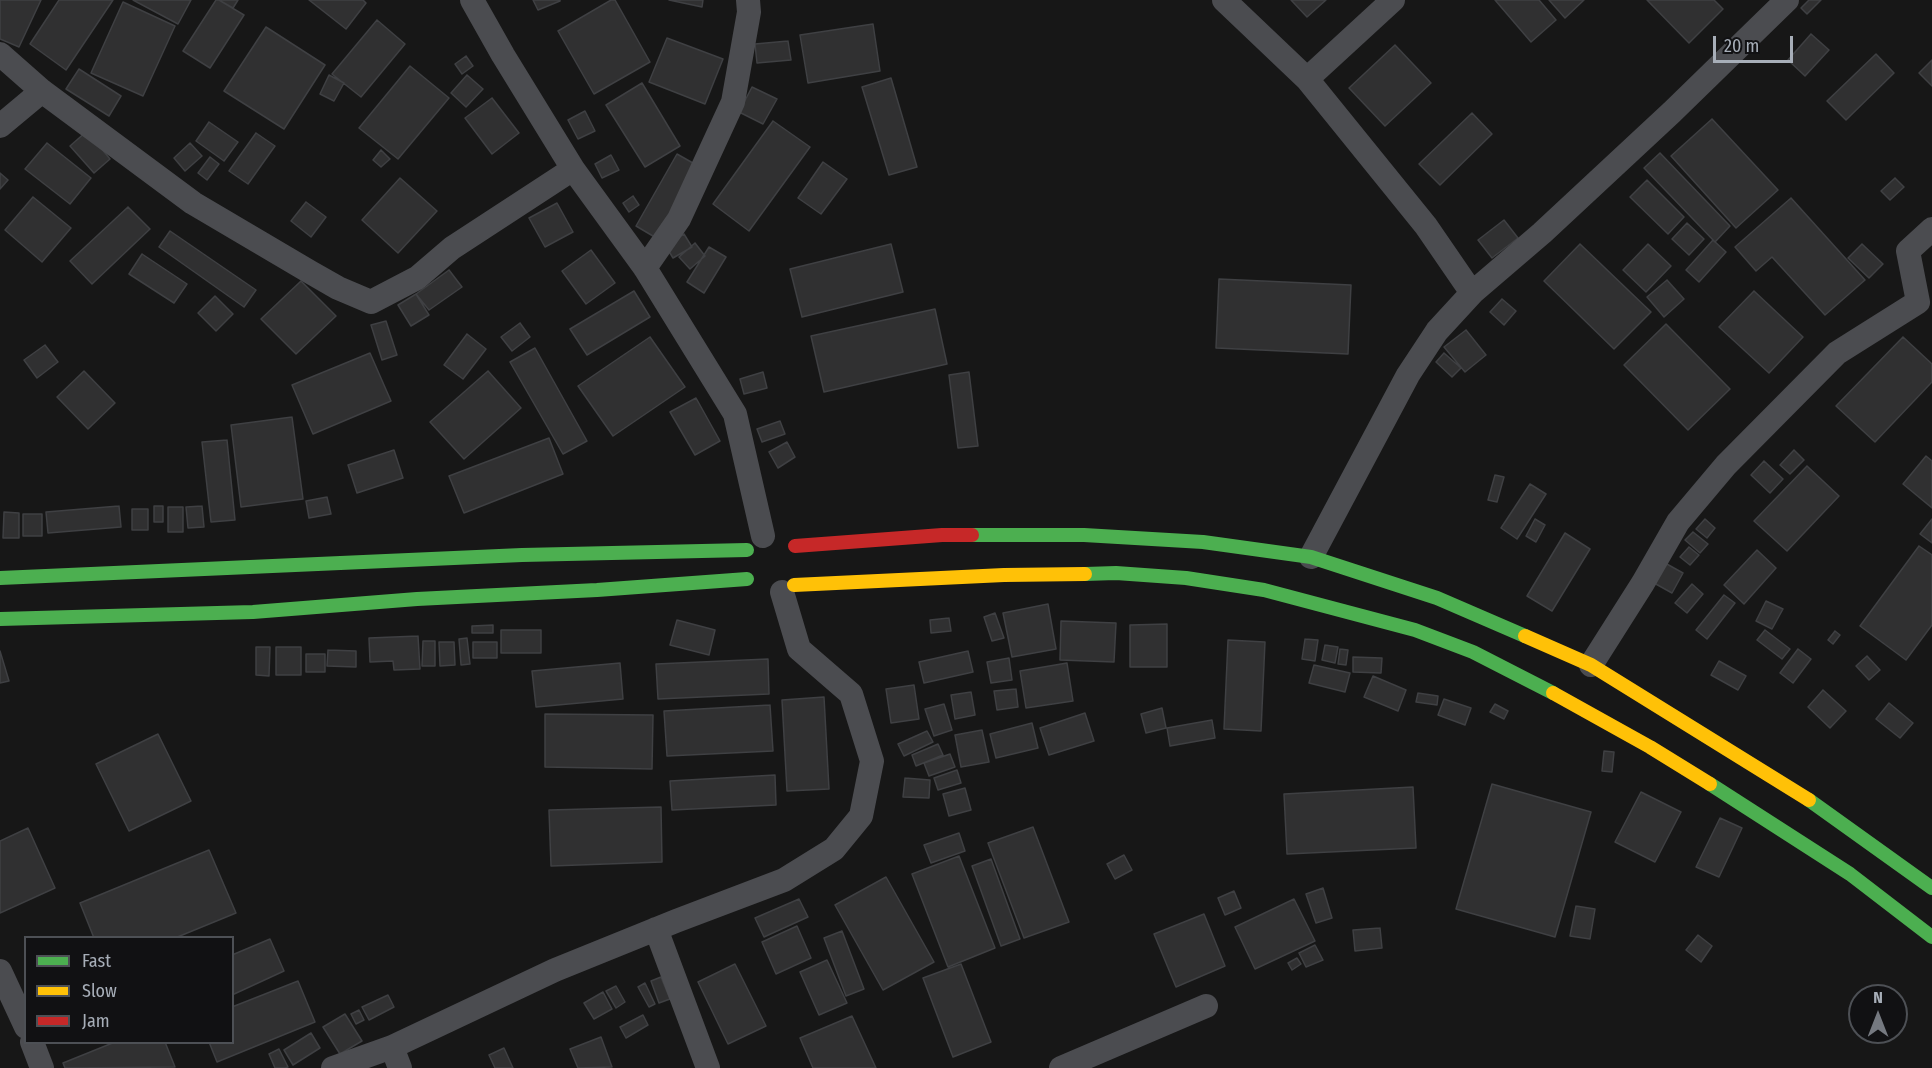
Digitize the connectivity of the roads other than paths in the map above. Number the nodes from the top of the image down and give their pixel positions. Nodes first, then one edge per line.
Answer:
1 (472, 0) edge
2 (748, 0) edge
3 (1224, 0) edge
4 (1393, 0) edge
5 (1787, 0) edge
6 (0, 54) edge
7 (1307, 79) junction
8 (42, 91) junction
9 (0, 126) edge
10 (573, 169) junction
11 (1932, 229) edge
12 (645, 268) junction
13 (1473, 293) junction
14 (1925, 310) edge
15 (1311, 557) junction
16 (776, 565) junction
17 (0, 578) edge
18 (0, 619) edge
19 (1591, 665) junction
20 (1932, 888) edge
21 (656, 929) junction
22 (1932, 937) edge
23 (0, 971) edge
24 (1206, 1006) dead end
25 (24, 1023) edge
26 (33, 1044) edge
27 (396, 1057) edge
28 (42, 1068) edge
29 (333, 1068) edge
30 (708, 1068) edge
31 (1061, 1068) edge

1 - 10 street
2 - 12 street
3 - 7 street
4 - 7 street
5 - 13 street
6 - 8 street
7 - 13 street
8 - 9 street
8 - 10 street
10 - 12 street
11 - 14 street
12 - 16 street
13 - 15 street
14 - 19 street
15 - 16 main road
15 - 19 main road
16 - 17 main road
16 - 18 main road
16 - 21 street
16 - 22 main road
19 - 20 main road
21 - 27 street
21 - 30 street
23 - 25 street
24 - 31 street
26 - 28 street
27 - 29 street

